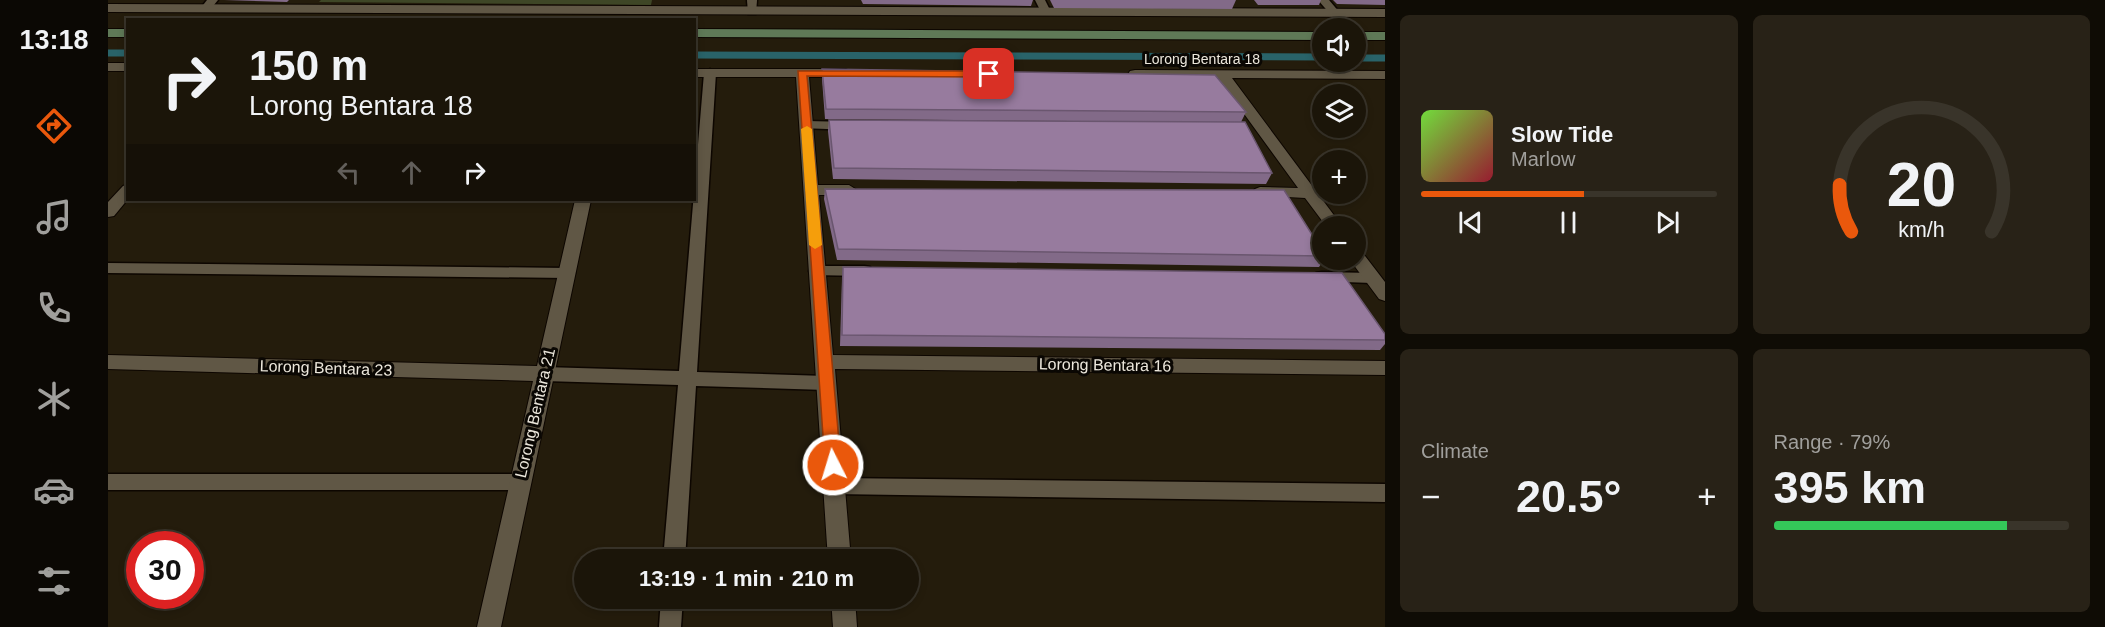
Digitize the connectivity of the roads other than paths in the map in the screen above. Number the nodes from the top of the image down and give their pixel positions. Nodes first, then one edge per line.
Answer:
1 (1040, 0) edge
2 (1240, 0) edge
3 (1323, 0) edge
4 (209, 5) edge
5 (300, 5) edge
6 (119, 6) edge
7 (752, 6) edge
8 (841, 6) edge
9 (667, 10) edge
10 (1046, 12) junction
11 (1250, 13) junction
12 (1335, 13) junction
13 (1385, 13) edge
14 (108, 33) edge
15 (126, 33) edge
16 (696, 33) edge
17 (1312, 36) edge
18 (1366, 36) edge
19 (1385, 36) edge
20 (702, 73) edge
21 (802, 73) junction
22 (860, 74) edge
23 (1117, 74) edge
24 (1222, 74) junction
25 (1385, 75) edge
26 (806, 125) junction
27 (866, 126) edge
28 (811, 190) junction
29 (871, 190) edge
30 (126, 191) edge
31 (1238, 192) edge
32 (1310, 193) junction
33 (696, 195) edge
34 (583, 201) edge
35 (696, 201) edge
36 (108, 212) edge
37 (1327, 216) edge
38 (1366, 266) edge
39 (108, 268) edge
40 (817, 271) junction
41 (876, 271) edge
42 (567, 273) junction
43 (1301, 277) edge
44 (1378, 278) edge
45 (1385, 295) edge
46 (108, 362) edge
47 (825, 362) junction
48 (1385, 368) edge
49 (544, 374) junction
50 (687, 379) junction
51 (826, 383) junction
52 (108, 482) edge
53 (520, 482) junction
54 (834, 486) junction
55 (1385, 493) edge
56 (675, 549) edge
57 (839, 549) edge
58 (671, 609) edge
59 (844, 609) edge
60 (489, 627) edge
61 (669, 627) edge
62 (845, 627) edge

1 - 10 lane
2 - 11 street
3 - 12 lane
4 - 5 street
4 - 6 street
5 - 9 street
7 - 8 street
7 - 9 street
8 - 10 street
10 - 11 street
11 - 12 street
12 - 13 street
14 - 15 street
16 - 17 street
18 - 19 street
20 - 21 street
20 - 33 lane
21 - 22 street
21 - 26 street
23 - 24 street, Lorong Bentara 18
24 - 25 street, Lorong Bentara 18
24 - 32 street
26 - 27 lane
26 - 28 street
28 - 29 street
28 - 40 street
30 - 36 street
31 - 32 street
32 - 37 street
34 - 42 street, Lorong Bentara 21
35 - 50 lane
38 - 44 street
39 - 42 lane
40 - 41 lane
40 - 47 street
42 - 49 street, Lorong Bentara 21
43 - 44 lane
44 - 45 street
46 - 49 street, Lorong Bentara 23
47 - 48 street, Lorong Bentara 16
47 - 51 street
49 - 50 lane
49 - 53 street, Lorong Bentara 21
50 - 51 lane
50 - 56 lane
51 - 54 street
52 - 53 lane
53 - 60 street, Lorong Bentara 21
54 - 55 lane
54 - 57 street
58 - 61 lane
59 - 62 street

